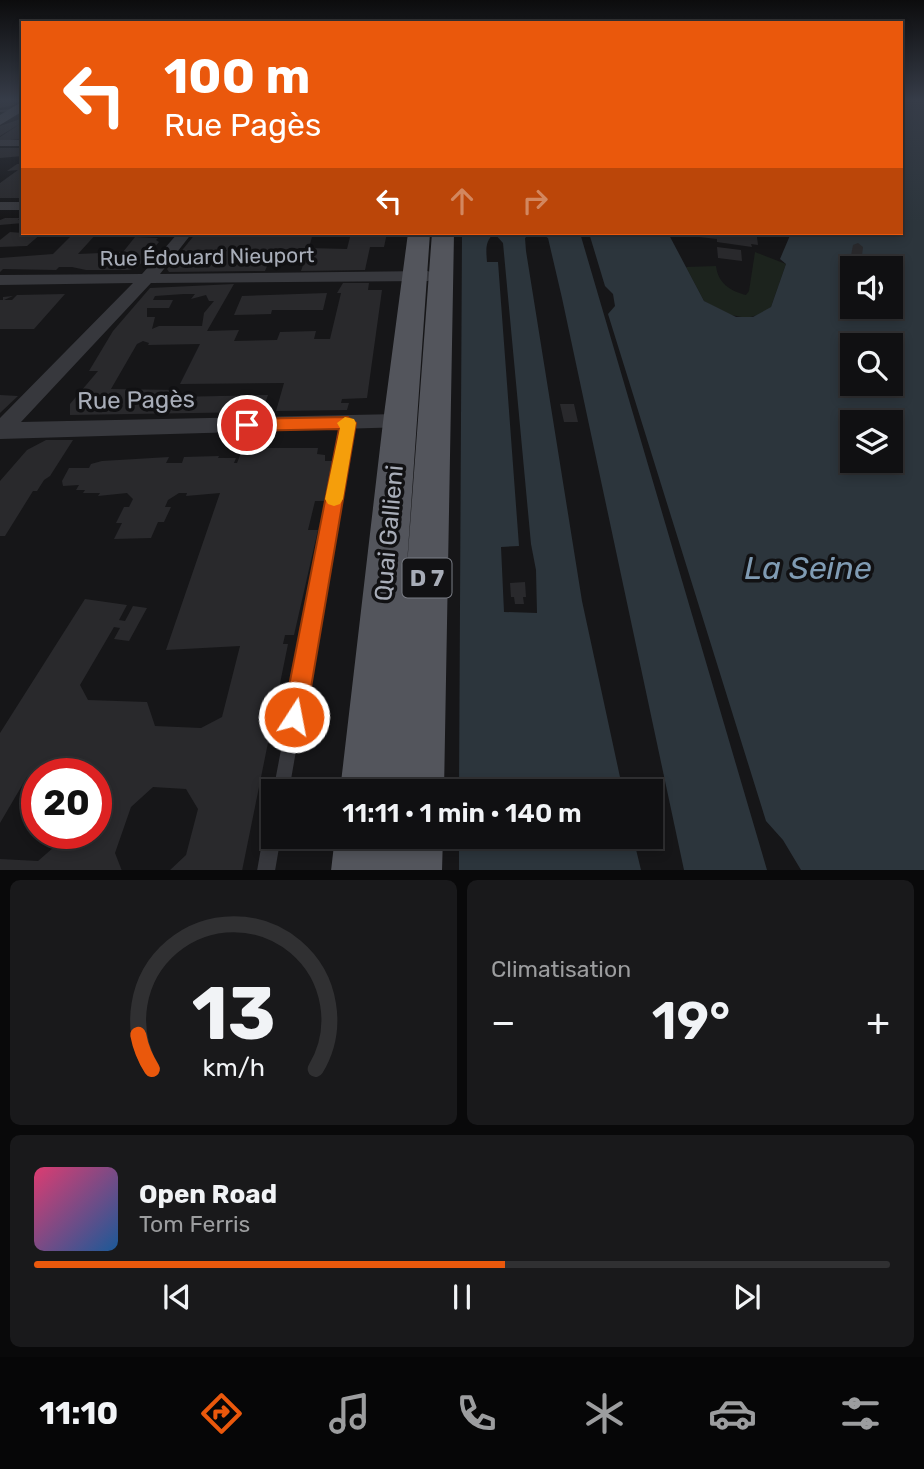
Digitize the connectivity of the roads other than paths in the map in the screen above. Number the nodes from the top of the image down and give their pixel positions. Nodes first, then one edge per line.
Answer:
1 (0, 143) edge
2 (21, 143) edge
3 (0, 206) edge
4 (21, 206) edge
5 (184, 235) edge
6 (419, 235) edge
7 (442, 235) edge
8 (427, 276) junction
9 (147, 278) junction
10 (0, 280) edge
11 (370, 423) junction
12 (0, 430) edge
13 (284, 779) edge
14 (367, 779) edge
15 (417, 779) edge
16 (270, 849) edge
17 (362, 849) edge
18 (414, 849) edge
19 (266, 870) edge
20 (360, 870) edge
21 (413, 870) edge

1 - 2 street
3 - 4 street
5 - 9 street
6 - 8 main road, Quai Gallieni / D 7
7 - 8 main road, Quai Gallieni / D 7
8 - 9 street, Rue Édouard Nieuport
8 - 11 main road, Quai Gallieni / D 7
8 - 15 main road, Quai Gallieni / D 7
9 - 10 street, Rue Édouard Nieuport
9 - 12 street
11 - 12 street, Rue Pagès
11 - 13 lane
11 - 14 main road, Quai Gallieni / D 7
16 - 19 lane
17 - 20 main road
18 - 21 main road

